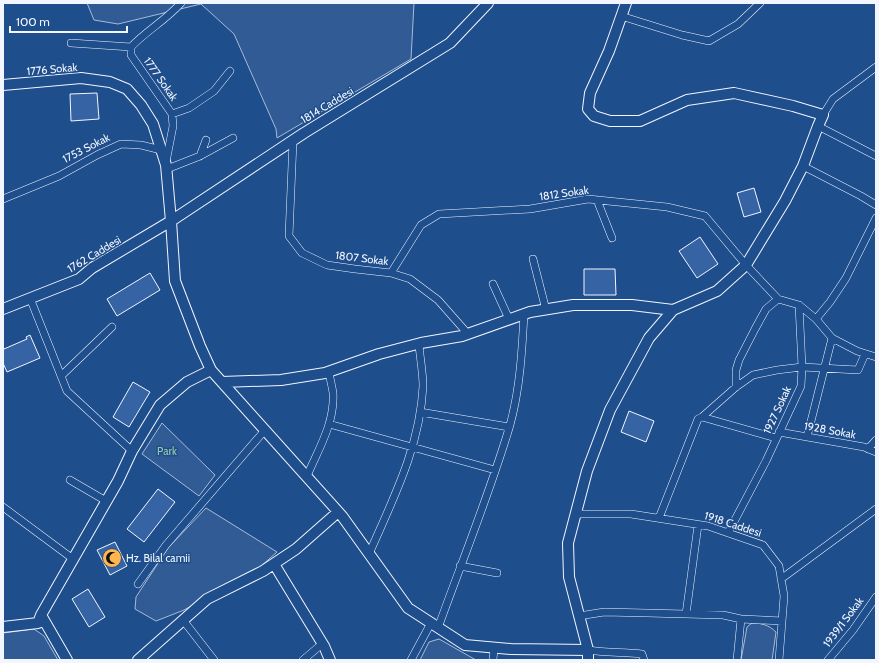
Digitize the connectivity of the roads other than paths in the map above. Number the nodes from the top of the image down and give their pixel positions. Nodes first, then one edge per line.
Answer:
1 (181, 3) edge
2 (488, 3) edge
3 (626, 3) edge
4 (760, 3) edge
5 (621, 16) junction
6 (71, 43) dead end
7 (131, 47) junction
8 (876, 67) edge
9 (230, 72) dead end
10 (3, 85) edge
11 (172, 114) junction
12 (823, 116) junction
13 (818, 126) junction
14 (233, 138) dead end
15 (206, 140) dead end
16 (293, 140) junction
17 (161, 150) junction
18 (200, 156) junction
19 (876, 156) edge
20 (802, 166) junction
21 (166, 167) junction
22 (3, 199) edge
23 (597, 200) junction
24 (876, 205) edge
25 (876, 218) edge
26 (171, 221) junction
27 (612, 238) dead end
28 (533, 260) dead end
29 (746, 265) junction
30 (391, 273) junction
31 (493, 284) dead end
32 (30, 298) junction
33 (778, 298) junction
34 (799, 305) junction
35 (3, 309) edge
36 (546, 310) junction
37 (673, 310) junction
38 (524, 314) junction
39 (509, 319) junction
40 (816, 319) junction
41 (112, 327) dead end
42 (468, 334) junction
43 (832, 338) junction
44 (418, 344) junction
45 (865, 354) junction
46 (876, 357) edge
47 (802, 368) junction
48 (825, 368) junction
49 (211, 370) junction
50 (328, 372) junction
51 (61, 376) junction
52 (222, 382) junction
53 (736, 387) junction
54 (420, 412) junction
55 (702, 417) junction
56 (329, 424) junction
57 (509, 427) junction
58 (265, 430) junction
59 (778, 435) junction
60 (807, 437) junction
61 (876, 440) edge
62 (412, 447) junction
63 (868, 449) junction
64 (132, 451) junction
65 (876, 452) edge
66 (495, 470) junction
67 (307, 476) junction
68 (70, 480) dead end
69 (106, 501) junction
70 (3, 507) edge
71 (876, 509) edge
72 (338, 512) junction
73 (576, 514) junction
74 (659, 518) junction
75 (698, 525) junction
76 (728, 533) junction
77 (369, 554) junction
78 (73, 559) junction
79 (274, 564) junction
80 (460, 566) junction
81 (497, 572) dead end
82 (781, 579) junction
83 (138, 584) dead end
84 (876, 597) edge
85 (686, 614) junction
86 (41, 615) junction
87 (579, 616) junction
88 (741, 619) junction
89 (183, 620) junction
90 (782, 621) junction
91 (435, 626) junction
92 (3, 627) edge
93 (322, 644) junction
94 (494, 648) junction
95 (588, 655) edge
96 (67, 660) edge
97 (138, 660) edge
98 (214, 660) edge
99 (303, 660) edge
100 (330, 660) edge
101 (411, 660) edge
102 (493, 660) edge
103 (644, 660) edge
104 (738, 660) edge
105 (779, 660) edge
106 (828, 660) edge

1 - 7 street
2 - 16 street, 1814 Caddesi
3 - 5 street
4 - 5 street
5 - 12 street
6 - 7 street
7 - 11 street, 1777 Sokak
8 - 12 street
9 - 11 street
10 - 17 street, 1776 Sokak
11 - 21 street, 1777 Sokak
12 - 13 street
13 - 19 street
13 - 20 street
14 - 18 street
15 - 18 street
16 - 26 street, 1814 Caddesi
16 - 30 street, 1807 Sokak
17 - 21 street
17 - 22 street, 1753 Sokak
18 - 21 street
20 - 24 street
20 - 29 street
21 - 26 street
23 - 27 street
23 - 29 street, 1812 Sokak
23 - 30 street, 1812 Sokak
25 - 40 street
26 - 32 street, 1762 Caddesi
26 - 49 street
28 - 36 street
29 - 33 street
29 - 37 street
30 - 42 street, 1807 Sokak
31 - 39 street
32 - 35 street, 1762 Caddesi
32 - 51 street
33 - 34 street
33 - 53 street
34 - 40 street
34 - 47 street, 1927 Sokak
36 - 37 street
36 - 38 street
37 - 73 street
38 - 39 street
38 - 57 street
39 - 42 street
40 - 43 street
41 - 51 street
42 - 44 street
43 - 45 street
43 - 48 street
44 - 50 street
44 - 54 street
45 - 46 street
45 - 48 street
47 - 48 street
47 - 53 street
47 - 59 street, 1927 Sokak
48 - 60 street
49 - 52 street
49 - 64 street
50 - 52 street
50 - 56 street
51 - 64 street
52 - 58 street
53 - 55 street
54 - 57 street
54 - 62 street
55 - 59 street, 1928 Sokak
55 - 74 street
56 - 62 street
56 - 67 street
57 - 66 street
58 - 67 street
58 - 83 street
59 - 60 street, 1928 Sokak
59 - 76 street, 1927 Sokak
60 - 63 street, 1928 Sokak
61 - 63 street
62 - 66 street
62 - 77 street
63 - 65 street, 1928 Sokak
64 - 69 street
66 - 80 street
67 - 72 street
68 - 69 street
69 - 78 street
70 - 78 street
71 - 82 street
72 - 77 street
72 - 79 street
73 - 74 street, 1918 Caddesi
73 - 87 street
74 - 75 street, 1918 Caddesi
75 - 76 street, 1918 Caddesi
75 - 85 street
76 - 82 street, 1918 Caddesi
77 - 91 street
78 - 86 street
79 - 89 street
79 - 93 street
80 - 81 street
80 - 91 street
82 - 90 street, 1918 Caddesi
84 - 106 street, 1939/1 Sokak
85 - 87 street
85 - 88 street
86 - 92 street
86 - 96 street
87 - 95 street
88 - 90 street
88 - 104 street
89 - 97 street
89 - 98 street
90 - 105 street, 1918 Caddesi
91 - 94 street
91 - 101 street
93 - 99 street
93 - 100 street
94 - 95 street
94 - 102 street
95 - 103 street

